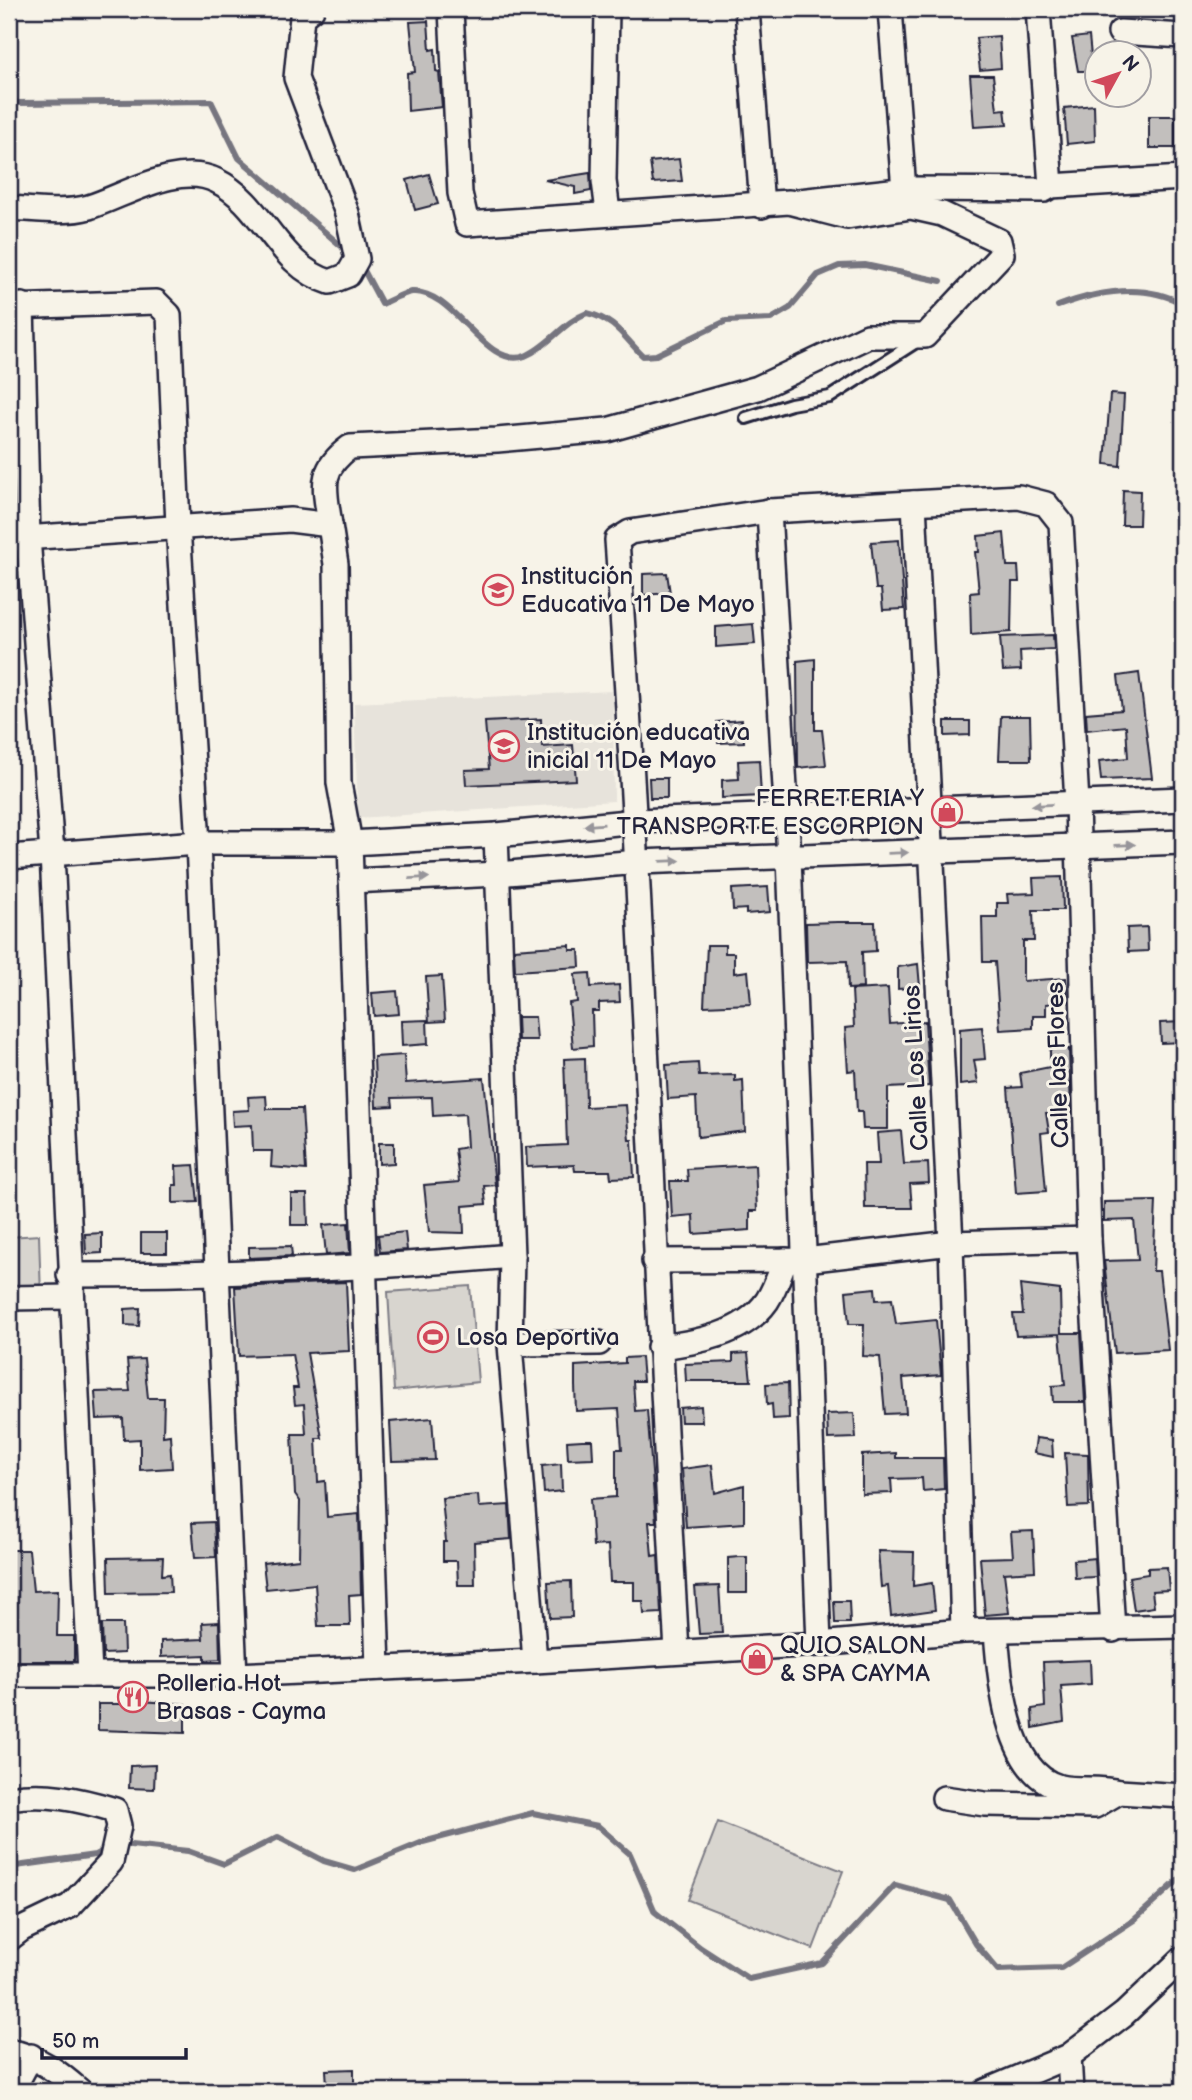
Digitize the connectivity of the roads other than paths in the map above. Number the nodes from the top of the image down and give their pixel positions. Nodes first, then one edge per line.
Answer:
1 (451, 9) edge
2 (607, 9) edge
3 (747, 9) edge
4 (890, 9) edge
5 (1038, 9) edge
6 (307, 13) edge
7 (1120, 32) dead end
8 (1183, 36) edge
9 (1183, 178) edge
10 (1051, 186) junction
11 (904, 190) junction
12 (789, 202) junction
13 (762, 206) junction
14 (9, 208) edge
15 (608, 212) junction
16 (16, 306) edge
17 (925, 336) junction
18 (746, 418) dead end
19 (914, 503) junction
20 (769, 511) junction
21 (330, 525) junction
22 (178, 526) junction
23 (18, 538) edge
24 (1183, 799) edge
25 (1077, 803) junction
26 (929, 811) junction
27 (787, 817) junction
28 (637, 821) junction
29 (496, 835) junction
30 (1183, 842) edge
31 (198, 843) junction
32 (349, 843) junction
33 (1078, 847) junction
34 (931, 852) junction
35 (52, 853) junction
36 (9, 857) edge
37 (789, 857) junction
38 (638, 862) junction
39 (498, 874) junction
40 (351, 881) junction
41 (1089, 1239) junction
42 (951, 1243) junction
43 (512, 1256) junction
44 (795, 1260) junction
45 (654, 1261) junction
46 (363, 1269) junction
47 (217, 1275) junction
48 (70, 1286) junction
49 (9, 1298) edge
50 (599, 1343) dead end
51 (510, 1344) junction
52 (659, 1346) junction
53 (1183, 1626) edge
54 (1113, 1630) junction
55 (963, 1631) junction
56 (996, 1631) junction
57 (819, 1644) junction
58 (677, 1651) junction
59 (535, 1661) junction
60 (379, 1668) junction
61 (9, 1675) edge
62 (90, 1675) junction
63 (235, 1675) junction
64 (1119, 1791) junction
65 (1183, 1796) edge
66 (9, 1798) edge
67 (944, 1798) dead end
68 (9, 1939) edge
69 (1183, 1958) edge
70 (9, 2051) edge
71 (31, 2056) junction
72 (1069, 2056) junction
73 (12, 2091) edge
74 (80, 2091) edge
75 (986, 2091) edge
76 (1071, 2091) edge

1 - 15 street
2 - 15 street
3 - 13 street
4 - 11 street
5 - 10 street
6 - 14 street
7 - 8 street
9 - 10 street
10 - 11 street
11 - 12 street
12 - 13 street
12 - 17 street
13 - 15 street
16 - 22 street
16 - 23 street
17 - 18 lane
17 - 21 street
19 - 20 street
19 - 25 street, Calle las Flores
19 - 26 street, Calle Los Lirios
20 - 27 street
20 - 28 street
21 - 22 street
21 - 32 street
22 - 23 street
22 - 31 street
23 - 35 street
24 - 25 street
25 -> 26 street
25 - 33 street, Calle las Flores
26 - 27 street
26 - 34 street, Calle Los Lirios
27 - 28 street
27 - 37 street
28 -> 29 street
28 - 38 street
29 - 32 street
29 - 39 street
33 -> 30 street
31 - 32 street
31 - 35 street
31 - 47 street
32 - 40 street
33 - 34 street
33 - 41 street, Calle las Flores
37 -> 34 street
34 - 42 street, Calle Los Lirios
35 - 36 street
35 - 48 street
38 -> 37 street
37 - 44 street
38 - 39 street
38 - 45 street
40 -> 39 street
39 - 43 street
40 - 46 street
41 - 42 street
41 - 54 street, Calle las Flores
42 - 44 street
42 - 55 street, Calle Los Lirios
43 - 46 street
43 - 51 street
44 - 45 street
44 - 52 street
44 - 57 street
45 - 52 street
46 - 47 street
46 - 60 street
47 - 48 street
47 - 63 street
48 - 49 street
48 - 62 street
50 - 51 street
51 - 59 street
52 - 58 street
53 - 54 street
54 - 56 street
55 - 56 street
55 - 57 street
56 - 64 street
57 - 58 street
58 - 59 street
59 - 60 street
60 - 63 street
61 - 62 street
62 - 63 street
64 - 65 street
64 - 67 street
66 - 68 street
69 - 72 street
70 - 71 street
71 - 73 street
71 - 74 street
72 - 75 street
72 - 76 street

